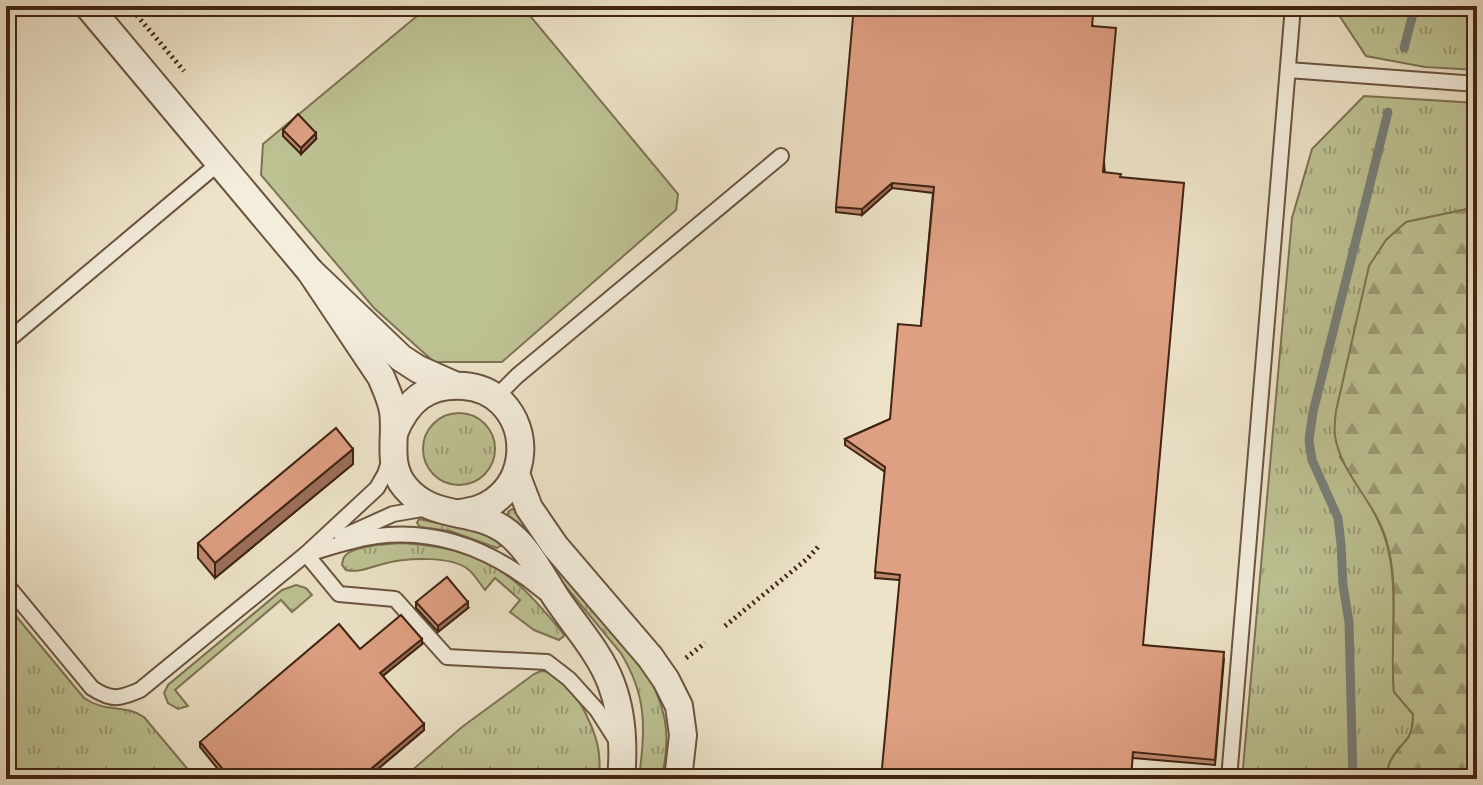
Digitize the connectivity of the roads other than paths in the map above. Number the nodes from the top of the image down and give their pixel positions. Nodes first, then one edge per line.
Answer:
1 (88, 6) edge
2 (1293, 6) edge
3 (1288, 70) junction
4 (1477, 84) edge
5 (781, 156) dead end
6 (219, 163) junction
7 (310, 271) junction
8 (6, 342) edge
9 (454, 385) junction
10 (496, 397) junction
11 (393, 442) junction
12 (516, 474) junction
13 (431, 508) junction
14 (460, 513) junction
15 (306, 554) junction
16 (6, 584) edge
17 (562, 607) junction
18 (623, 751) junction
19 (621, 779) edge
20 (678, 779) edge
21 (1229, 779) edge

1 - 6 street
2 - 3 lane
3 - 4 lane
3 - 21 lane
5 - 10 lane
6 - 7 street
6 - 8 lane
7 - 9 street
7 - 11 street
9 - 10 street
9 - 11 street
10 - 12 street
11 - 13 street
11 - 15 lane
12 - 14 street
12 - 20 street
13 - 14 street
13 - 15 lane
14 - 17 street
15 - 16 lane
15 - 17 lane
15 - 18 lane
17 - 18 street
18 - 19 street

